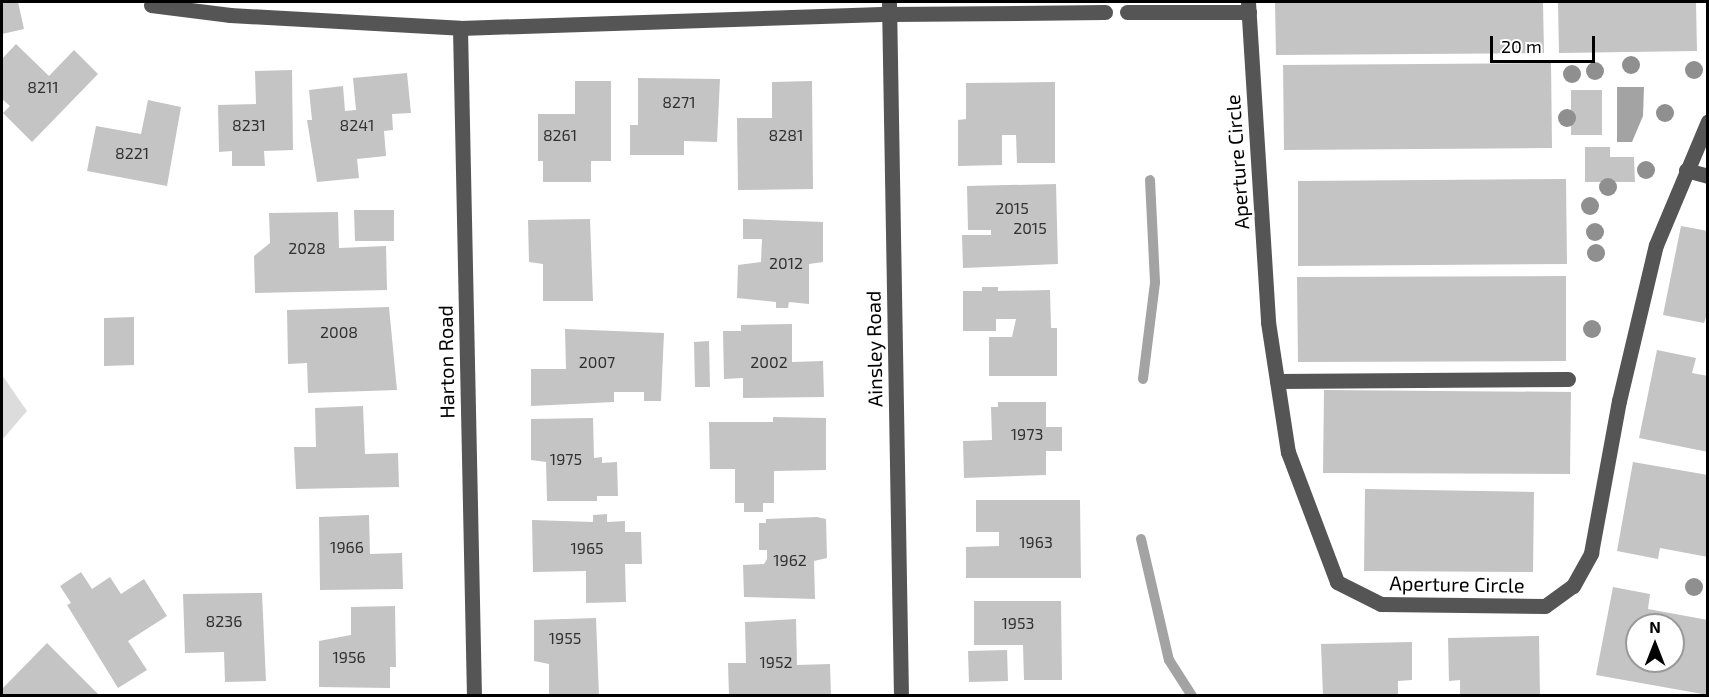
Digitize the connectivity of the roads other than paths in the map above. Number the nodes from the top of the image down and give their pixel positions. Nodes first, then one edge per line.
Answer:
1 (151, 6) dead end
2 (1248, 7) edge
3 (889, 8) edge
4 (1105, 12) dead end
5 (1127, 12) dead end
6 (460, 28) junction
7 (1707, 121) edge
8 (1686, 170) junction
9 (1707, 176) edge
10 (1568, 379) dead end
11 (1277, 381) junction
12 (474, 696) edge
13 (901, 696) edge

1 - 6 street
2 - 5 street
2 - 11 street, Aperture Circle
3 - 4 street
3 - 6 street
3 - 13 street, Ainsley Road
6 - 12 street, Harton Road
7 - 8 street, Aperture Circle
8 - 9 street
8 - 11 street, Aperture Circle
10 - 11 street

